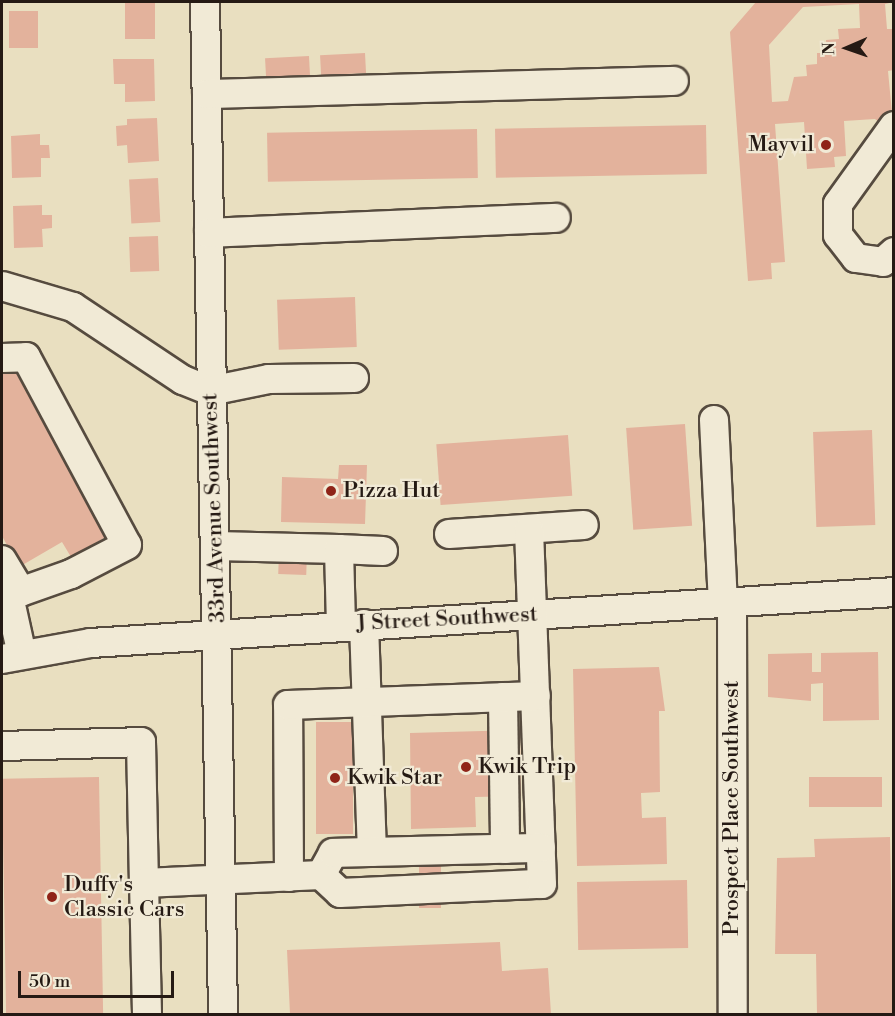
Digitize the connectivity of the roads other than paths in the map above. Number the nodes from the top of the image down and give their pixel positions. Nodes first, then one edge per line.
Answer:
1 (205, 2) edge
2 (674, 81) dead end
3 (207, 94) junction
4 (894, 126) edge
5 (556, 218) dead end
6 (209, 233) junction
7 (894, 252) edge
8 (2, 286) edge
9 (2, 358) edge
10 (354, 378) dead end
11 (210, 390) junction
12 (714, 420) dead end
13 (584, 525) dead end
14 (529, 530) junction
15 (449, 534) dead end
16 (216, 546) junction
17 (339, 549) junction
18 (383, 551) dead end
19 (2, 560) edge
20 (21, 592) junction
21 (894, 592) edge
22 (728, 602) junction
23 (533, 614) junction
24 (352, 624) junction
25 (218, 634) junction
26 (12, 657) edge
27 (536, 696) junction
28 (503, 697) junction
29 (367, 703) junction
30 (2, 746) edge
31 (541, 848) junction
32 (505, 849) junction
33 (372, 852) junction
34 (321, 875) junction
35 (289, 877) junction
36 (219, 882) junction
37 (144, 883) junction
38 (147, 1014) edge
39 (223, 1014) edge
40 (733, 1014) edge

1 - 3 street, 33rd Avenue Southwest
2 - 3 street
3 - 6 street, 33rd Avenue Southwest
4 - 7 street
5 - 6 street
6 - 11 street, 33rd Avenue Southwest
8 - 11 street
9 - 20 street
10 - 11 street
11 - 16 street, 33rd Avenue Southwest
12 - 22 street, Prospect Place Southwest
13 - 14 street
14 - 15 street
14 - 23 street
16 - 17 street
16 - 25 street, 33rd Avenue Southwest
17 - 18 street
17 - 24 street
19 - 20 street
20 - 26 street
21 - 22 street, J Street Southwest
22 - 23 street, J Street Southwest
22 - 40 street, Prospect Place Southwest
23 - 24 street, J Street Southwest
23 - 27 street
24 - 25 street, J Street Southwest
24 - 29 street
25 - 26 street, J Street Southwest
25 - 36 street, 33rd Avenue Southwest
27 - 28 street
27 - 31 street
28 - 29 street
28 - 32 street
29 - 33 street
29 - 35 street
30 - 37 street
31 - 32 street
31 - 34 street
32 - 33 street
33 - 34 street
34 - 35 street
35 - 36 street
36 - 37 street
36 - 39 street, 33rd Avenue Southwest
37 - 38 street

